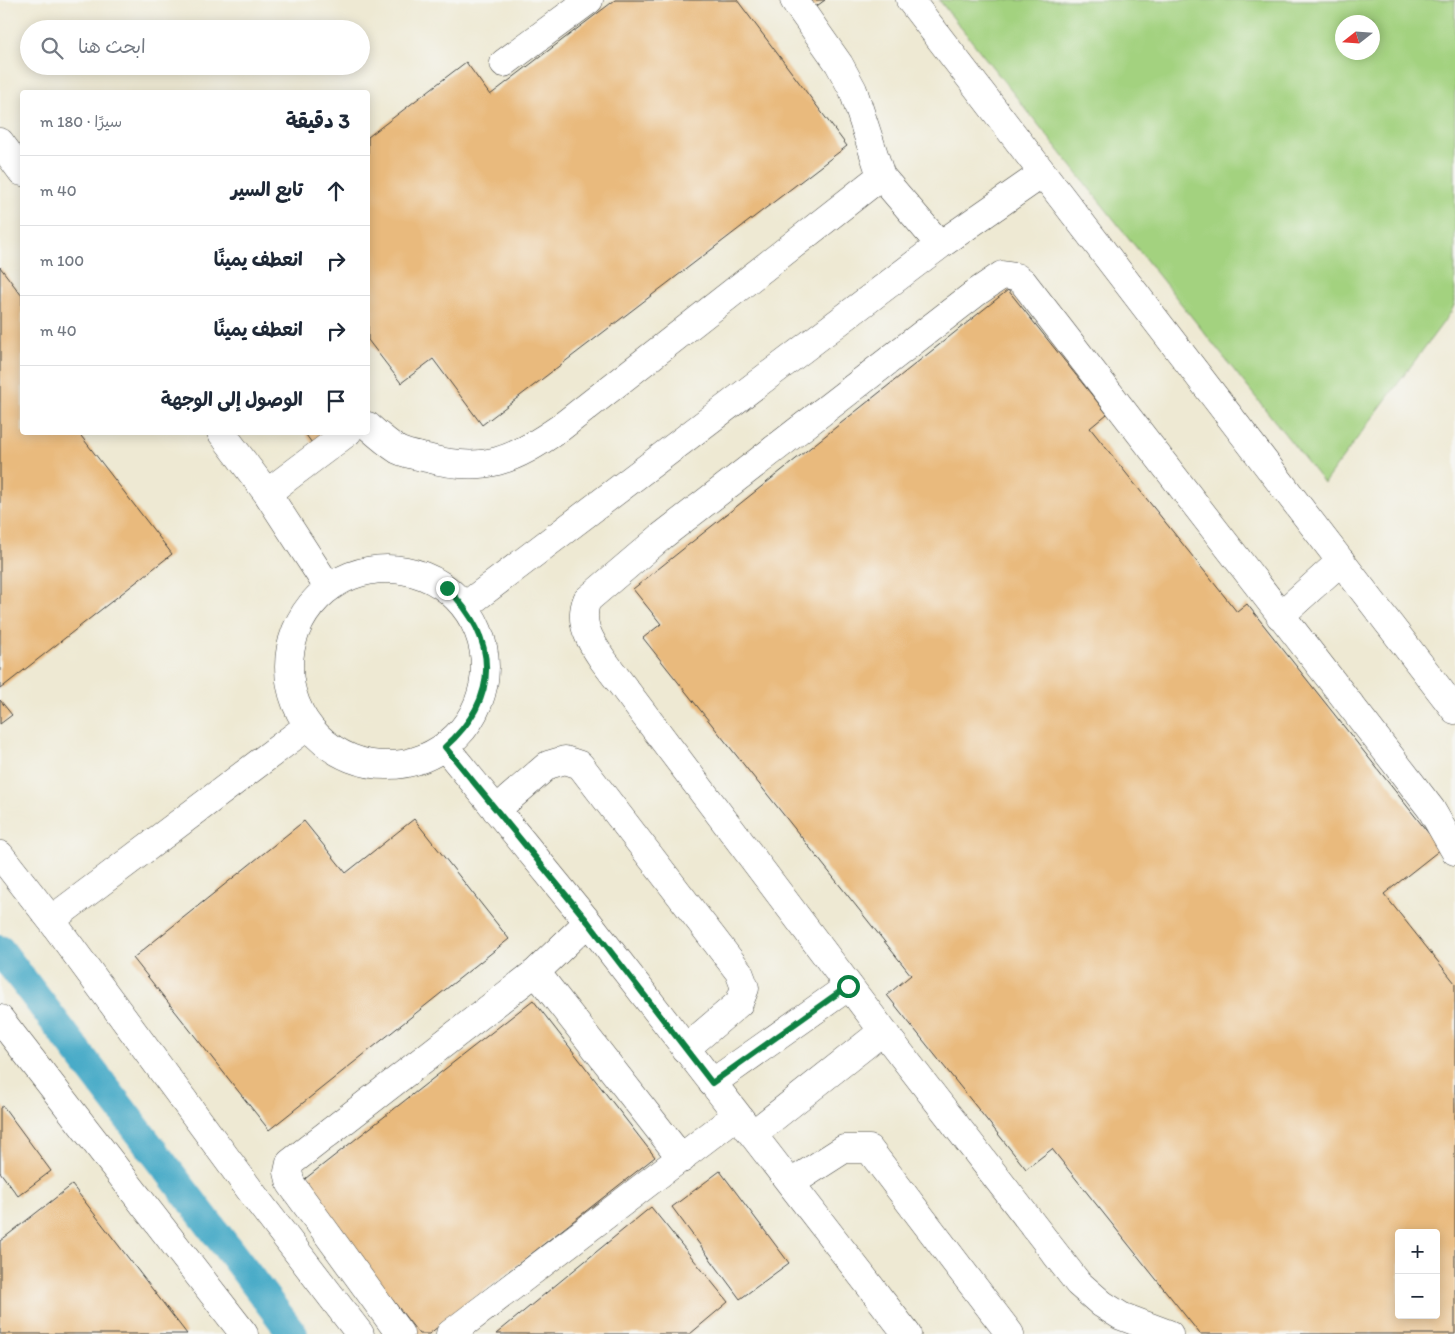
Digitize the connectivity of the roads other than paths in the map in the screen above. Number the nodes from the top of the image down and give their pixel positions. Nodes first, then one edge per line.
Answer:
1 (589, 0) edge
2 (794, 0) edge
3 (910, 0) edge
4 (504, 63) dead end
5 (0, 142) edge
6 (20, 169) edge
7 (1042, 174) junction
8 (881, 176) junction
9 (940, 245) junction
10 (370, 428) edge
11 (223, 435) edge
12 (344, 435) edge
13 (267, 493) junction
14 (1341, 561) junction
15 (328, 587) junction
16 (465, 606) junction
17 (1280, 616) junction
18 (1455, 710) edge
19 (308, 726) junction
20 (445, 747) junction
21 (496, 810) junction
22 (1455, 851) edge
23 (0, 855) edge
24 (51, 920) junction
25 (588, 922) junction
26 (536, 972) junction
27 (848, 986) junction
28 (0, 1019) edge
29 (882, 1031) junction
30 (685, 1049) junction
31 (712, 1083) junction
32 (745, 1124) junction
33 (682, 1159) junction
34 (791, 1184) junction
35 (244, 1334) edge
36 (360, 1334) edge
37 (400, 1334) edge
38 (450, 1334) edge
39 (907, 1334) edge
40 (1010, 1334) edge
41 (1169, 1334) edge

1 - 4 street
2 - 8 street
3 - 7 street
5 - 6 street
7 - 9 street
7 - 14 street
8 - 9 street
8 - 10 street
9 - 16 street
11 - 13 street
12 - 13 street
13 - 15 street
14 - 17 street
14 - 18 street
15 - 16 street
15 - 19 street
16 - 20 street
17 - 22 street
17 - 27 street
19 - 20 street
19 - 24 street
20 - 21 street
21 - 25 street
21 - 30 street
23 - 24 street
24 - 36 street
25 - 26 street
25 - 30 street
26 - 33 street
26 - 37 street
27 - 29 street
27 - 31 street
28 - 35 street
29 - 32 street
29 - 41 street
30 - 31 street
31 - 32 street
32 - 33 street
32 - 34 street
33 - 38 street
34 - 39 street
34 - 40 street

